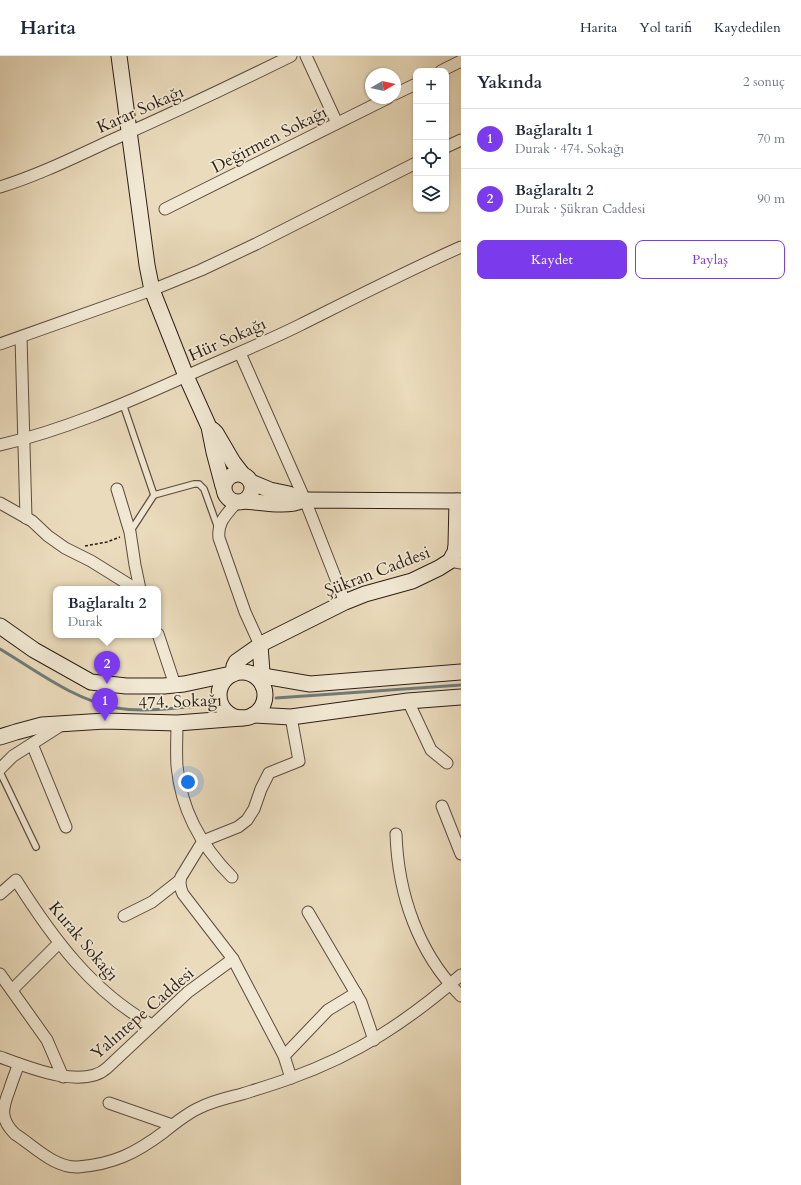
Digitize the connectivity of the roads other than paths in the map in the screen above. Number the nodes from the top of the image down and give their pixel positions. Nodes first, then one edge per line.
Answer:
1 (119, 56) edge
2 (292, 56) edge
3 (306, 56) edge
4 (461, 61) edge
5 (447, 68) edge
6 (413, 85) edge
7 (401, 91) edge
8 (376, 104) edge
9 (337, 123) junction
10 (130, 132) junction
11 (461, 140) edge
12 (449, 146) edge
13 (413, 164) edge
14 (0, 187) edge
15 (165, 209) dead end
16 (461, 246) edge
17 (152, 290) junction
18 (21, 337) junction
19 (0, 344) edge
20 (240, 353) junction
21 (186, 376) junction
22 (123, 404) junction
23 (209, 427) junction
24 (23, 440) junction
25 (0, 445) edge
26 (247, 478) junction
27 (224, 486) junction
28 (117, 489) dead end
29 (154, 495) junction
30 (304, 500) junction
31 (459, 501) edge
32 (240, 502) junction
33 (0, 503) edge
34 (26, 518) junction
35 (218, 529) junction
36 (130, 532) junction
37 (456, 562) edge
38 (131, 586) edge
39 (139, 586) edge
40 (344, 602) junction
41 (0, 626) edge
42 (159, 638) edge
43 (260, 645) junction
44 (461, 672) edge
45 (232, 674) junction
46 (260, 679) junction
47 (176, 685) junction
48 (461, 697) edge
49 (408, 702) junction
50 (247, 717) junction
51 (292, 717) junction
52 (63, 723) junction
53 (176, 723) junction
54 (0, 737) edge
55 (32, 744) junction
56 (447, 763) dead end
57 (0, 769) edge
58 (0, 772) edge
59 (442, 806) dead end
60 (66, 827) dead end
61 (396, 834) dead end
62 (202, 841) junction
63 (36, 847) dead end
64 (461, 854) edge
65 (232, 877) dead end
66 (180, 880) junction
67 (0, 894) edge
68 (308, 912) dead end
69 (124, 916) dead end
70 (59, 943) junction
71 (233, 959) junction
72 (0, 974) edge
73 (461, 975) edge
74 (450, 985) junction
75 (12, 990) junction
76 (356, 993) junction
77 (461, 996) edge
78 (152, 1025) junction
79 (374, 1040) junction
80 (284, 1056) junction
81 (0, 1057) edge
82 (19, 1064) junction
83 (63, 1076) junction
84 (291, 1078) junction
85 (109, 1103) dead end
86 (172, 1125) junction

1 - 10 street
2 - 10 street, Karar Sokağı
3 - 9 street
4 - 5 street
6 - 7 street
8 - 9 street, Değirmen Sokağı
9 - 15 street, Değirmen Sokağı
10 - 14 street, Karar Sokağı
10 - 17 street
11 - 12 street
13 - 17 street
16 - 20 street, Hür Sokağı
17 - 18 street
17 - 21 street
18 - 19 street
18 - 24 street
20 - 21 street, Hür Sokağı
20 - 30 street
21 - 22 street, Hür Sokağı
21 - 23 street
22 - 24 street, Hür Sokağı
22 - 29 lane
23 - 26 street
23 - 27 street
24 - 25 street, Hür Sokağı
24 - 34 street
26 - 27 street
26 - 30 street
26 - 32 street
27 - 32 street
28 - 36 street
29 - 35 lane
29 - 36 lane
30 - 31 street
30 - 32 street
30 - 40 street
31 - 37 street, Şükran Caddesi
32 - 35 street
33 - 34 street
34 - 38 street
35 - 43 street
36 - 39 street
37 - 40 street, Şükran Caddesi
40 - 43 street, Şükran Caddesi
41 - 47 street
42 - 47 street
43 - 45 street, Şükran Caddesi
43 - 46 street
44 - 46 street
45 - 46 street
45 - 47 street
45 - 50 street
46 - 50 street
48 - 49 street, 474. Sokağı
49 - 51 street, 474. Sokağı
49 - 56 street
50 - 51 street, 474. Sokağı
50 - 53 street, 474. Sokağı
51 - 62 street
52 - 53 street, 474. Sokağı
52 - 54 street, 474. Sokağı
52 - 55 street
53 - 62 street
55 - 57 street
55 - 60 street
58 - 63 lane
59 - 64 street
61 - 74 street
62 - 65 street
62 - 66 street
66 - 69 street
66 - 71 street
67 - 70 street, Kurak Sokağı
68 - 76 street
70 - 75 street
70 - 78 street, Kurak Sokağı
71 - 78 street, Yalıntepe Caddesi
71 - 80 street
72 - 75 street
73 - 74 street
74 - 77 street
74 - 79 street
75 - 83 street
76 - 79 street
76 - 80 street
78 - 83 street, Yalıntepe Caddesi
79 - 84 street
80 - 84 street
81 - 82 street, Yalıntepe Caddesi
82 - 83 street, Yalıntepe Caddesi
82 - 86 street
84 - 86 street
85 - 86 street

